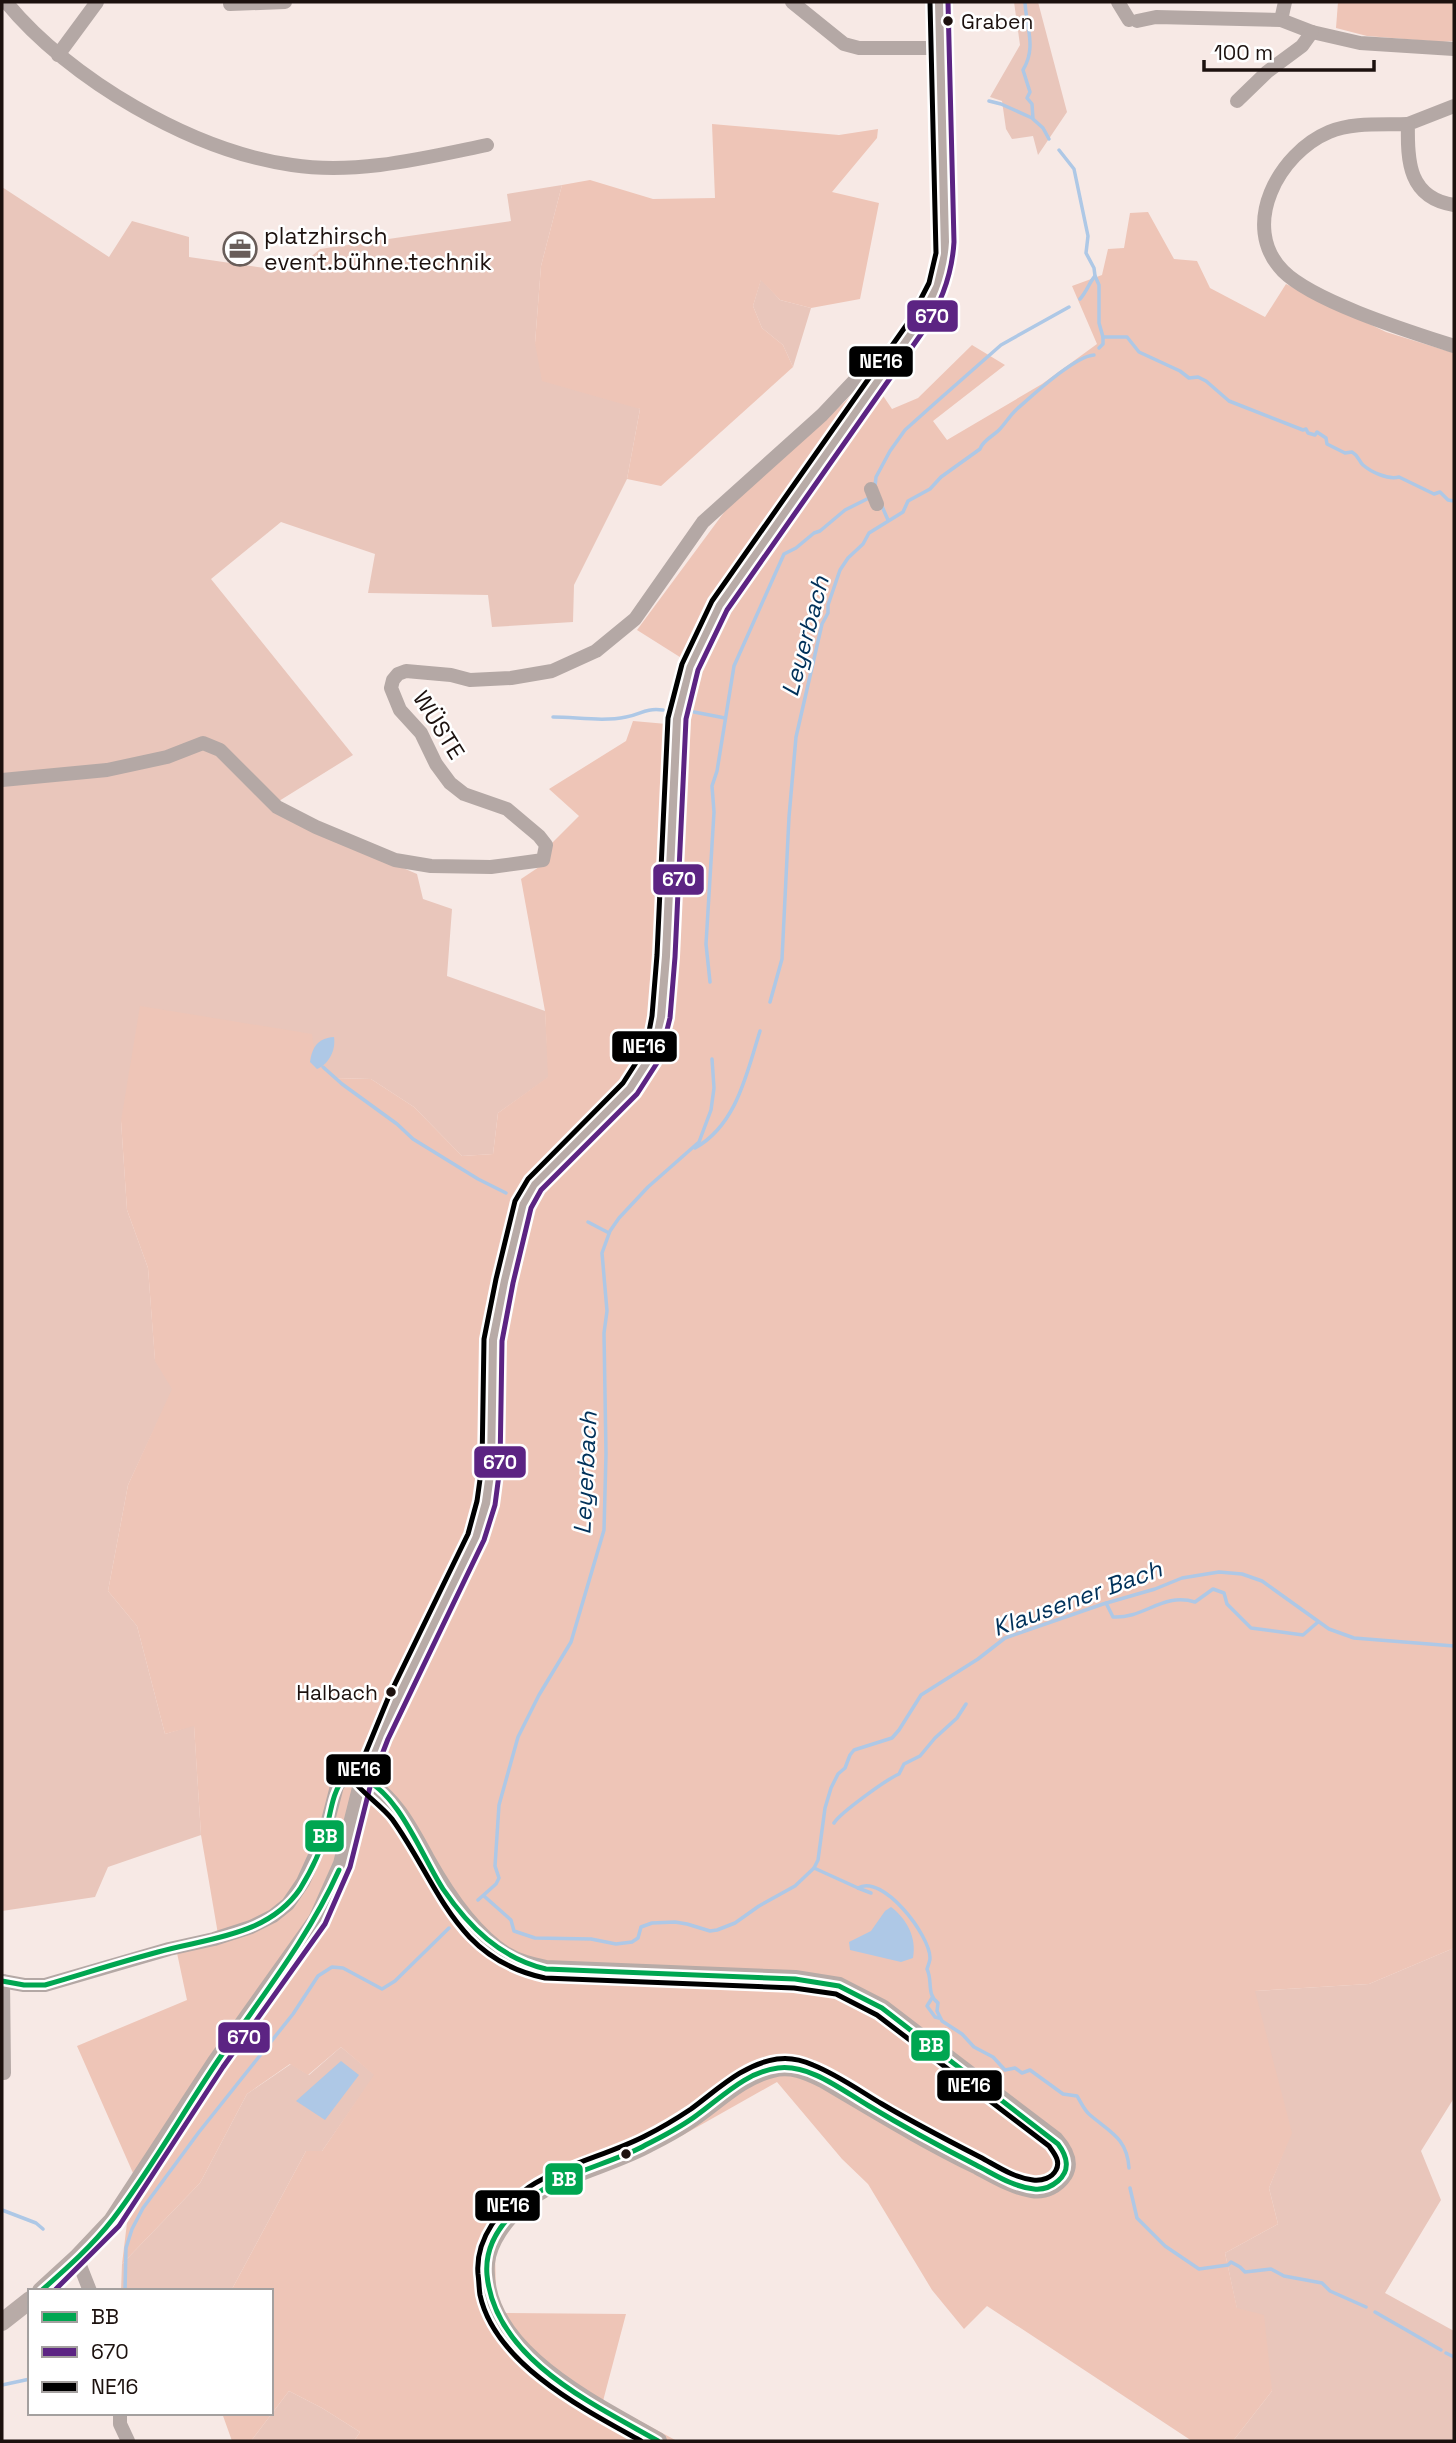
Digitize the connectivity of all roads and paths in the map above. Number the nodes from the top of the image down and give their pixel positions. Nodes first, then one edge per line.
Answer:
1 (6, 2) edge
2 (97, 2) edge
3 (285, 2) edge
4 (792, 2) edge
5 (939, 2) edge
6 (1118, 2) edge
7 (1285, 2) edge
8 (230, 4) dead end
9 (1281, 20) junction
10 (1312, 32) junction
11 (940, 48) junction
12 (1454, 49) edge
13 (58, 55) junction
14 (1237, 101) dead end
15 (1454, 106) edge
16 (1408, 124) junction
17 (487, 145) dead end
18 (1454, 205) edge
19 (1454, 346) edge
20 (890, 363) junction
21 (872, 489) dead end
22 (877, 504) dead end
23 (2, 780) edge
24 (363, 1780) junction
25 (2, 1981) edge
26 (4, 2073) dead end
27 (77, 2258) junction
28 (43, 2289) edge
29 (89, 2289) edge
30 (28, 2302) edge
31 (2, 2322) edge
32 (120, 2415) edge
33 (128, 2441) edge
34 (658, 2441) edge

1 - 13 street
2 - 13 street
3 - 8 street
4 - 11 street
5 - 11 main road
6 - 9 street
7 - 9 street
9 - 10 street
10 - 12 street
10 - 14 street
11 - 20 main road
13 - 17 street
15 - 16 street
16 - 18 street
16 - 19 street
20 - 23 street, WÜSTE
20 - 24 main road
21 - 22 street
24 - 25 street
24 - 27 main road
24 - 34 main road
25 - 26 street
27 - 28 main road
27 - 29 street
30 - 31 main road
32 - 33 street

